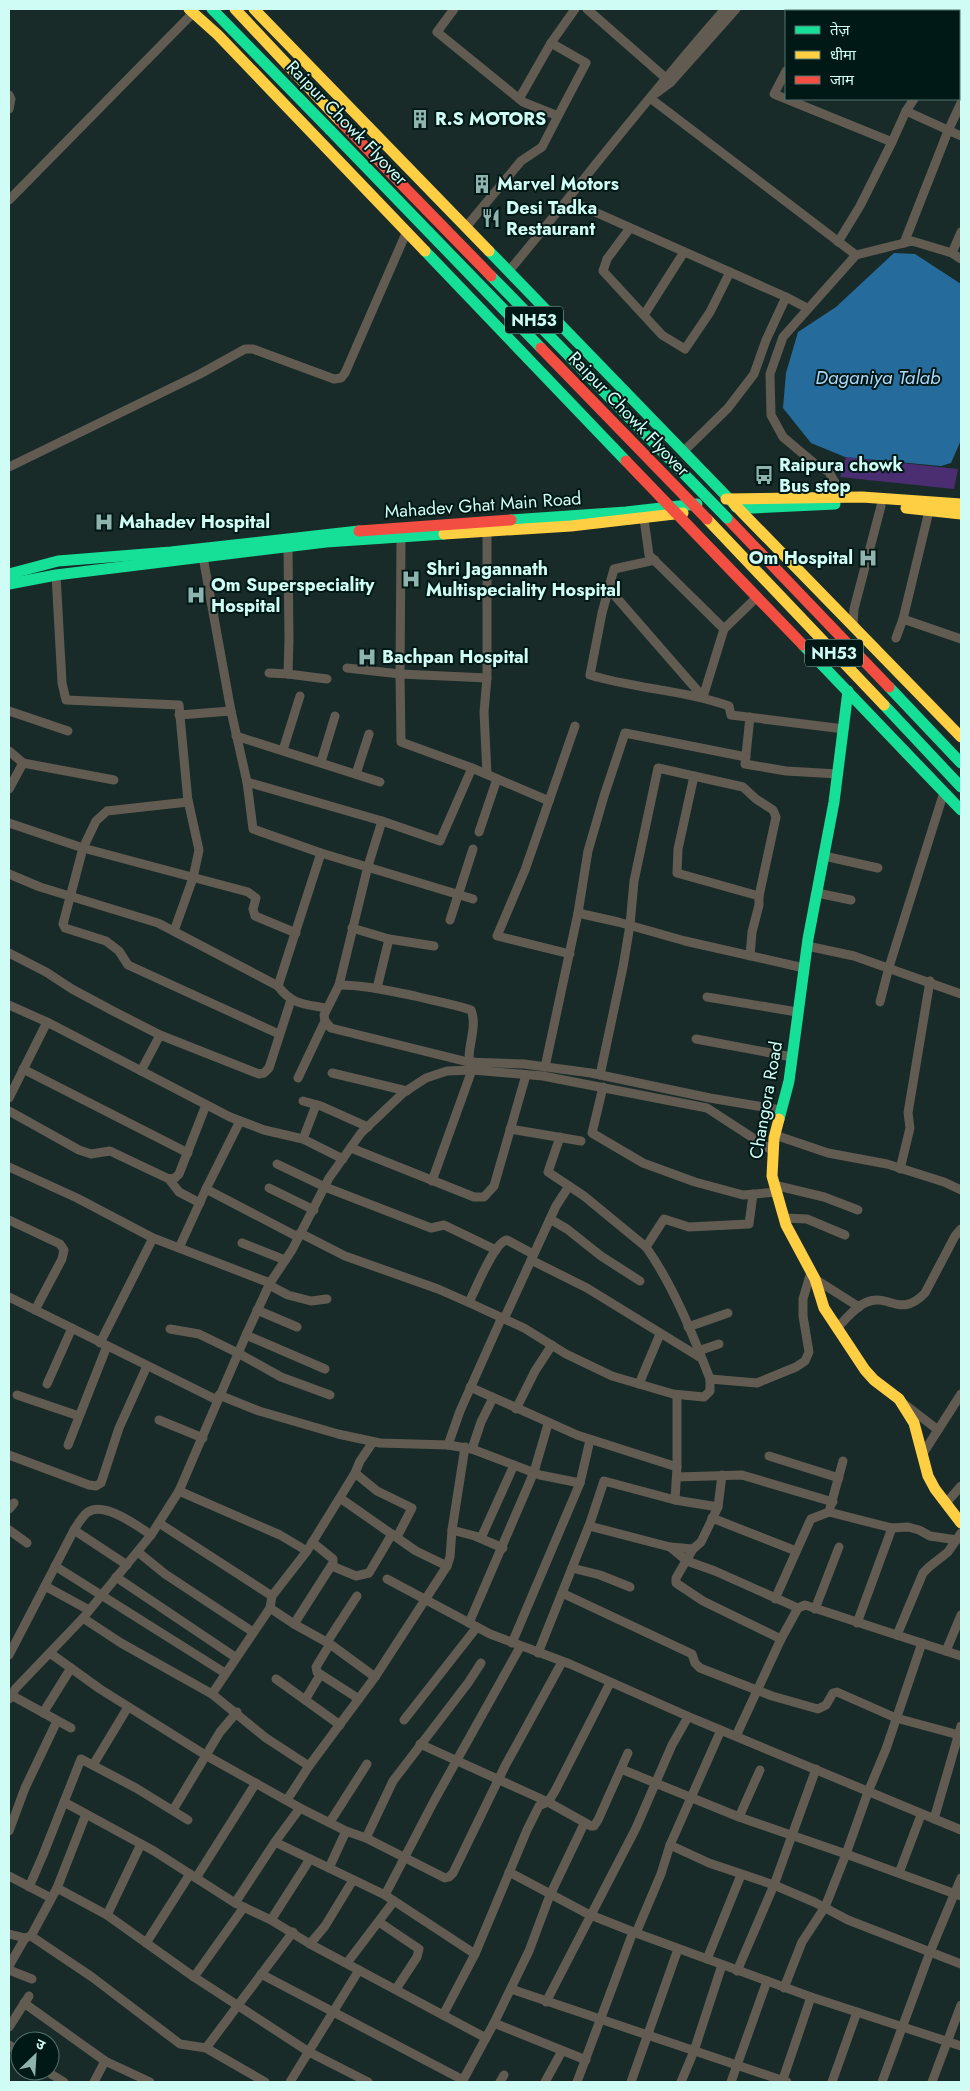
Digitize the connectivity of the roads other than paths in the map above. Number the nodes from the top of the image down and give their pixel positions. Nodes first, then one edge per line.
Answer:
1 (212, 9) edge
2 (235, 9) edge
3 (254, 9) edge
4 (454, 9) edge
5 (575, 9) edge
6 (587, 9) edge
7 (725, 9) edge
8 (736, 9) edge
9 (191, 11) edge
10 (228, 25) junction
11 (272, 27) junction
12 (218, 35) junction
13 (263, 37) junction
14 (551, 43) junction
15 (785, 73) edge
16 (668, 80) junction
17 (9, 95) edge
18 (650, 98) junction
19 (785, 98) edge
20 (519, 99) junction
21 (789, 100) edge
22 (913, 100) edge
23 (961, 103) edge
24 (9, 109) edge
25 (906, 111) junction
26 (558, 116) junction
27 (948, 131) junction
28 (961, 136) edge
29 (892, 142) junction
30 (9, 186) edge
31 (16, 193) junction
32 (9, 200) edge
33 (568, 200) junction
34 (466, 227) junction
35 (630, 228) junction
36 (407, 231) junction
37 (961, 232) edge
38 (838, 242) junction
39 (904, 243) junction
40 (684, 252) junction
41 (952, 253) junction
42 (856, 255) junction
43 (961, 260) edge
44 (510, 271) junction
45 (730, 272) junction
46 (786, 296) junction
47 (807, 308) junction
48 (644, 315) junction
49 (684, 451) junction
50 (9, 467) edge
51 (843, 497) junction
52 (734, 503) junction
53 (961, 504) edge
54 (881, 506) junction
55 (674, 510) junction
56 (929, 511) junction
57 (961, 514) edge
58 (644, 519) junction
59 (487, 532) junction
60 (401, 538) junction
61 (288, 547) junction
62 (203, 557) junction
63 (655, 560) junction
64 (9, 574) edge
65 (56, 575) junction
66 (9, 584) edge
67 (609, 589) junction
68 (757, 597) junction
69 (903, 619) junction
70 (853, 625) junction
71 (724, 629) junction
72 (896, 638) dead end
73 (961, 639) edge
74 (348, 668) dead end
75 (269, 672) dead end
76 (288, 674) junction
77 (400, 674) junction
78 (487, 678) junction
79 (327, 679) dead end
80 (848, 691) junction
81 (300, 696) dead end
82 (703, 697) junction
83 (9, 711) edge
84 (231, 711) junction
85 (179, 715) junction
86 (335, 716) dead end
87 (750, 717) junction
88 (576, 726) dead end
89 (844, 729) junction
90 (68, 732) dead end
91 (369, 734) dead end
92 (236, 736) junction
93 (961, 736) edge
94 (283, 750) junction
95 (9, 751) edge
96 (746, 757) junction
97 (321, 762) junction
98 (24, 763) junction
99 (961, 763) edge
100 (472, 768) junction
101 (356, 774) junction
102 (486, 774) junction
103 (838, 774) junction
104 (694, 776) junction
105 (497, 779) junction
106 (114, 780) dead end
107 (246, 782) junction
108 (380, 782) dead end
109 (961, 787) edge
110 (9, 789) edge
111 (944, 792) junction
112 (188, 800) junction
113 (549, 801) junction
114 (961, 810) edge
115 (382, 821) junction
116 (9, 823) edge
117 (479, 832) dead end
118 (83, 848) junction
119 (472, 849) dead end
120 (321, 853) junction
121 (824, 856) junction
122 (368, 866) junction
123 (878, 868) dead end
124 (9, 874) edge
125 (193, 878) junction
126 (817, 892) junction
127 (458, 894) junction
128 (70, 896) junction
129 (759, 896) junction
130 (473, 899) dead end
131 (851, 900) dead end
132 (578, 913) junction
133 (450, 920) dead end
134 (630, 925) junction
135 (352, 928) junction
136 (174, 931) junction
137 (296, 934) junction
138 (389, 939) junction
139 (434, 946) dead end
140 (807, 946) junction
141 (9, 953) edge
142 (570, 954) junction
143 (750, 956) junction
144 (804, 968) junction
145 (889, 968) junction
146 (930, 981) junction
147 (339, 985) junction
148 (278, 986) junction
149 (378, 988) junction
150 (961, 994) edge
151 (707, 997) dead end
152 (291, 1000) junction
153 (880, 1002) dead end
154 (9, 1005) edge
155 (326, 1008) junction
156 (797, 1012) junction
157 (325, 1021) junction
158 (47, 1022) junction
159 (279, 1034) junction
160 (160, 1035) junction
161 (696, 1039) dead end
162 (792, 1057) junction
163 (470, 1066) junction
164 (545, 1067) junction
165 (23, 1069) junction
166 (141, 1071) junction
167 (332, 1073) dead end
168 (526, 1074) junction
169 (600, 1075) junction
170 (298, 1078) dead end
171 (602, 1087) junction
172 (407, 1091) junction
173 (9, 1098) edge
174 (303, 1101) dead end
175 (316, 1104) junction
176 (206, 1105) junction
177 (781, 1110) junction
178 (9, 1111) edge
179 (240, 1121) junction
180 (368, 1127) junction
181 (510, 1129) junction
182 (775, 1135) junction
183 (560, 1137) junction
184 (303, 1139) junction
185 (581, 1141) dead end
186 (351, 1148) junction
187 (774, 1151) junction
188 (188, 1153) junction
189 (343, 1159) junction
190 (276, 1164) dead end
191 (9, 1167) edge
192 (900, 1169) junction
193 (169, 1179) junction
194 (432, 1181) junction
195 (569, 1186) junction
196 (325, 1187) junction
197 (269, 1188) dead end
198 (776, 1188) junction
199 (206, 1189) junction
200 (961, 1190) edge
201 (753, 1194) junction
202 (200, 1203) junction
203 (314, 1210) junction
204 (858, 1210) dead end
205 (784, 1218) junction
206 (550, 1219) junction
207 (9, 1220) edge
208 (961, 1229) edge
209 (299, 1235) junction
210 (846, 1235) dead end
211 (153, 1238) junction
212 (242, 1243) dead end
213 (646, 1247) junction
214 (179, 1248) junction
215 (496, 1250) junction
216 (532, 1257) junction
217 (285, 1260) junction
218 (813, 1275) junction
219 (640, 1282) dead end
220 (269, 1284) junction
221 (9, 1297) edge
222 (327, 1299) dead end
223 (469, 1302) junction
224 (859, 1307) junction
225 (36, 1310) junction
226 (257, 1310) junction
227 (728, 1313) dead end
228 (503, 1318) junction
229 (297, 1327) dead end
230 (72, 1328) junction
231 (688, 1328) junction
232 (837, 1328) junction
233 (170, 1329) dead end
234 (660, 1334) junction
235 (246, 1335) junction
236 (719, 1344) dead end
237 (104, 1345) junction
238 (552, 1345) junction
239 (238, 1353) junction
240 (700, 1355) junction
241 (147, 1366) junction
242 (325, 1369) dead end
243 (710, 1379) junction
244 (47, 1384) dead end
245 (639, 1384) junction
246 (470, 1387) junction
247 (961, 1394) edge
248 (17, 1395) dead end
249 (330, 1395) dead end
250 (677, 1395) junction
251 (218, 1398) junction
252 (493, 1398) junction
253 (899, 1399) junction
254 (516, 1409) junction
255 (79, 1416) junction
256 (159, 1420) dead end
257 (548, 1424) junction
258 (938, 1430) junction
259 (203, 1438) junction
260 (590, 1440) junction
261 (374, 1442) junction
262 (68, 1445) dead end
263 (448, 1445) junction
264 (468, 1448) junction
265 (9, 1455) edge
266 (922, 1455) junction
267 (769, 1456) dead end
268 (844, 1461) dead end
269 (514, 1465) junction
270 (677, 1467) junction
271 (534, 1472) junction
272 (355, 1473) junction
273 (722, 1476) junction
274 (677, 1477) junction
275 (839, 1478) junction
276 (580, 1483) junction
277 (961, 1486) edge
278 (179, 1491) junction
279 (340, 1498) junction
280 (676, 1500) junction
281 (833, 1502) junction
282 (946, 1503) junction
283 (718, 1507) junction
284 (829, 1512) junction
285 (712, 1518) junction
286 (159, 1523) junction
287 (961, 1523) edge
288 (589, 1526) junction
289 (892, 1528) junction
290 (9, 1530) edge
291 (74, 1530) junction
292 (452, 1530) junction
293 (151, 1535) junction
294 (395, 1536) junction
295 (959, 1536) edge
296 (481, 1538) junction
297 (312, 1542) junction
298 (27, 1544) dead end
299 (670, 1547) junction
300 (839, 1547) dead end
301 (503, 1548) junction
302 (693, 1549) junction
303 (307, 1551) junction
304 (796, 1551) junction
305 (138, 1552) junction
306 (687, 1561) junction
307 (126, 1565) junction
308 (56, 1566) junction
309 (332, 1566) junction
310 (447, 1566) junction
311 (572, 1568) junction
312 (116, 1577) junction
313 (387, 1579) dead end
314 (45, 1586) junction
315 (630, 1587) dead end
316 (102, 1594) junction
317 (562, 1594) junction
318 (272, 1596) junction
319 (357, 1596) dead end
320 (775, 1599) junction
321 (425, 1600) junction
322 (270, 1608) junction
323 (798, 1608) junction
324 (815, 1609) junction
325 (89, 1610) junction
326 (961, 1615) edge
327 (82, 1618) junction
328 (857, 1622) junction
329 (294, 1624) junction
330 (473, 1625) junction
331 (252, 1632) junction
332 (898, 1635) junction
333 (781, 1639) junction
334 (328, 1643) junction
335 (922, 1643) junction
336 (516, 1645) junction
337 (946, 1651) junction
338 (50, 1653) junction
339 (538, 1653) junction
340 (9, 1654) edge
341 (961, 1656) edge
342 (235, 1657) junction
343 (562, 1662) junction
344 (481, 1663) dead end
345 (71, 1668) junction
346 (225, 1673) junction
347 (320, 1675) junction
348 (375, 1677) junction
349 (276, 1679) dead end
350 (610, 1683) junction
351 (757, 1689) junction
352 (11, 1692) edge
353 (212, 1694) junction
354 (359, 1699) junction
355 (304, 1700) junction
356 (128, 1707) junction
357 (237, 1712) junction
358 (43, 1713) junction
359 (688, 1717) junction
360 (896, 1718) junction
361 (404, 1720) dead end
362 (57, 1721) junction
363 (340, 1725) junction
364 (71, 1728) dead end
365 (721, 1730) junction
366 (960, 1731) edge
367 (736, 1736) junction
368 (420, 1744) junction
369 (628, 1753) dead end
370 (206, 1756) junction
371 (458, 1761) junction
372 (367, 1764) dead end
373 (93, 1765) junction
374 (309, 1766) junction
375 (621, 1769) junction
376 (760, 1770) dead end
377 (816, 1770) junction
378 (499, 1780) junction
379 (256, 1783) junction
380 (655, 1784) junction
381 (868, 1792) junction
382 (691, 1797) junction
383 (287, 1800) junction
384 (64, 1802) junction
385 (548, 1802) junction
386 (300, 1808) junction
387 (173, 1810) junction
388 (12, 1813) edge
389 (86, 1814) junction
390 (921, 1815) junction
391 (739, 1817) junction
392 (934, 1819) junction
393 (188, 1820) dead end
394 (330, 1822) junction
395 (584, 1824) junction
396 (961, 1830) edge
397 (9, 1831) edge
398 (346, 1831) junction
399 (793, 1835) junction
400 (366, 1838) junction
401 (275, 1842) junction
402 (142, 1844) junction
403 (670, 1845) junction
404 (846, 1854) junction
405 (405, 1858) junction
406 (310, 1859) junction
407 (329, 1868) junction
408 (509, 1872) junction
409 (899, 1873) junction
410 (741, 1875) junction
411 (9, 1876) edge
412 (193, 1876) junction
413 (961, 1878) edge
414 (353, 1880) junction
415 (774, 1885) junction
416 (29, 1887) junction
417 (57, 1888) junction
418 (385, 1895) junction
419 (550, 1895) junction
420 (958, 1895) edge
421 (51, 1898) junction
422 (394, 1901) junction
423 (240, 1905) junction
424 (825, 1907) junction
425 (107, 1915) junction
426 (592, 1915) junction
427 (271, 1920) junction
428 (379, 1922) junction
429 (293, 1932) junction
430 (635, 1933) junction
431 (9, 1934) edge
432 (28, 1937) junction
433 (146, 1943) junction
434 (310, 1944) junction
435 (678, 1949) junction
436 (930, 1952) junction
437 (475, 1954) junction
438 (706, 1959) junction
439 (347, 1963) junction
440 (961, 1964) edge
441 (722, 1965) junction
442 (9, 1966) edge
443 (9, 1970) edge
444 (359, 1970) junction
445 (737, 1970) junction
446 (261, 1974) junction
447 (194, 1977) junction
448 (32, 1979) dead end
449 (767, 1981) junction
450 (784, 1988) junction
451 (396, 1989) junction
452 (510, 1989) junction
453 (811, 1997) junction
454 (546, 2002) junction
455 (961, 2005) edge
456 (238, 2006) junction
457 (857, 2012) junction
458 (333, 2013) junction
459 (443, 2016) junction
460 (601, 2020) junction
461 (494, 2023) junction
462 (9, 2027) edge
463 (902, 2027) junction
464 (647, 2035) junction
465 (486, 2038) junction
466 (947, 2040) junction
467 (961, 2046) edge
468 (206, 2048) junction
469 (562, 2051) junction
470 (694, 2051) junction
471 (309, 2052) junction
472 (586, 2060) junction
473 (105, 2061) junction
474 (737, 2066) junction
475 (462, 2081) edge
476 (94, 2082) edge
477 (150, 2082) edge
478 (265, 2082) edge
479 (290, 2082) edge
480 (368, 2082) edge
481 (545, 2082) edge
482 (577, 2082) edge
483 (631, 2082) edge
484 (681, 2082) edge
485 (731, 2082) edge
486 (784, 2082) edge
487 (832, 2082) edge
488 (882, 2082) edge
489 (932, 2082) edge

1 - 10 main road, NH53
2 - 13 main road, NH53
3 - 11 main road
4 - 20 street
5 - 14 street
6 - 16 street
7 - 16 street
8 - 16 street
9 - 12 main road
9 - 31 street
10 - 12 main road
10 - 109 main road, Raipur Chowk Flyover / NH53, bridge
11 - 13 main road
11 - 34 main road
12 - 36 main road
13 - 99 main road, Raipur Chowk Flyover / NH53, bridge
14 - 20 street
14 - 26 street
15 - 19 street
16 - 18 street
17 - 24 street
18 - 33 street
18 - 38 street
20 - 26 street
21 - 29 street
22 - 25 street
23 - 27 street
25 - 27 street
25 - 29 street
26 - 34 street
27 - 28 street
27 - 39 street
29 - 38 street
30 - 31 street
31 - 32 street
33 - 35 street
33 - 44 street
34 - 44 main road
35 - 40 street
35 - 48 street
36 - 50 street
36 - 55 main road
37 - 41 street
38 - 42 street
39 - 41 street
39 - 42 street
40 - 45 street
40 - 48 street
41 - 43 street
42 - 47 street
44 - 49 main road
45 - 46 street
45 - 48 street
46 - 47 street
46 - 49 street
47 - 51 street
49 - 52 main road
51 - 52 main road, Mahadev Ghat Main Road
51 - 53 main road, Mahadev Ghat Main Road
52 - 54 main road
52 - 55 main road, Mahadev Ghat Main Road
52 - 70 main road
54 - 56 main road
54 - 70 street
55 - 58 main road
55 - 64 main road, Mahadev Ghat Main Road
55 - 68 main road
56 - 57 main road
56 - 69 street
58 - 59 main road
58 - 63 street
59 - 60 main road
59 - 78 street
60 - 61 main road
60 - 77 street
61 - 62 main road
61 - 76 street
62 - 65 main road
62 - 84 street
63 - 67 street
63 - 71 street
65 - 66 main road
65 - 85 street
67 - 82 street
67 - 82 street
68 - 71 street
68 - 80 main road
69 - 72 street
69 - 73 street
70 - 93 main road
71 - 82 street
74 - 77 street
75 - 76 street
76 - 79 street
77 - 78 street
77 - 100 street
78 - 102 street
80 - 89 main road, Changora Road
80 - 111 main road
81 - 94 street
82 - 87 street
83 - 90 street
84 - 85 street
84 - 92 street
85 - 112 street
86 - 97 street
87 - 89 street
87 - 96 street
88 - 113 street
89 - 103 main road, Changora Road
91 - 101 street
92 - 94 street
92 - 107 street
94 - 97 street
95 - 98 street
96 - 103 street
96 - 132 street
97 - 101 street
98 - 106 street
98 - 110 street
100 - 102 street
100 - 115 street
101 - 108 street
102 - 105 street
103 - 121 main road, Changora Road
104 - 129 street
104 - 129 street
104 - 134 street
105 - 113 street
105 - 117 street
107 - 115 street
107 - 120 street
111 - 114 main road
111 - 145 street
112 - 118 street
112 - 125 street
113 - 142 street
115 - 122 street
116 - 118 street
118 - 125 street
118 - 128 street
119 - 127 street
120 - 122 street
120 - 137 street
121 - 123 street
121 - 126 main road, Changora Road
122 - 127 street
122 - 135 street
124 - 128 street
125 - 136 street
125 - 137 street
126 - 131 street
126 - 140 main road, Changora Road
127 - 130 street
127 - 133 street
128 - 136 street
128 - 159 street
129 - 143 street
132 - 134 street
132 - 142 street
134 - 143 street
134 - 169 street
135 - 138 street
135 - 147 street
136 - 148 street
137 - 148 street
138 - 139 street
138 - 149 street
140 - 144 main road, Changora Road
140 - 145 street
141 - 160 street
142 - 164 street
143 - 144 street
144 - 156 main road, Changora Road
145 - 146 street
145 - 153 street
146 - 150 street
146 - 192 street
147 - 149 street
147 - 155 street
148 - 152 street
149 - 163 street
151 - 156 street
152 - 155 street
152 - 159 street
154 - 158 street
155 - 157 street
156 - 162 main road, Changora Road
157 - 163 street
157 - 170 street
158 - 165 street
158 - 166 street
159 - 160 street
160 - 166 street
161 - 162 street
162 - 177 main road, Changora Road
163 - 164 street
163 - 168 street
163 - 172 street
163 - 194 street
164 - 169 street
165 - 173 street
165 - 188 street
166 - 176 street
167 - 172 street
168 - 171 street
168 - 181 street
169 - 177 street
171 - 187 street
171 - 201 street
172 - 180 street
174 - 175 street
175 - 180 street
175 - 184 street
176 - 179 street
176 - 188 street
177 - 182 main road, Changora Road
178 - 193 street
179 - 184 street
179 - 199 street
180 - 186 street
181 - 183 street
181 - 194 street
182 - 187 main road, Changora Road
182 - 192 street
183 - 185 street
183 - 195 street
184 - 189 street
186 - 189 street
186 - 194 street
187 - 198 main road, Changora Road
188 - 193 street
189 - 196 street
190 - 196 street
191 - 211 street
192 - 200 street
193 - 202 street
195 - 206 street
195 - 213 street
196 - 203 street
196 - 215 street
197 - 203 street
198 - 201 street
198 - 204 street
198 - 205 main road, Changora Road
199 - 202 street
199 - 209 street
201 - 213 street
202 - 214 street
203 - 209 street
205 - 210 street
205 - 218 main road, Changora Road
206 - 216 street
206 - 219 street
207 - 225 street
208 - 224 street
209 - 217 street
209 - 223 street
211 - 214 street
211 - 237 street
212 - 217 street
213 - 231 street
214 - 220 street
215 - 216 street
215 - 223 street
216 - 228 street
216 - 234 street
217 - 220 street
218 - 224 street
218 - 232 main road, Changora Road
218 - 243 street
220 - 222 street
220 - 226 street
221 - 225 street
223 - 228 street
224 - 232 street
225 - 230 street
226 - 229 street
226 - 235 street
227 - 231 street
228 - 238 street
228 - 246 street
230 - 237 street
230 - 244 street
231 - 240 street
232 - 253 main road, Changora Road
233 - 239 street
234 - 240 street
234 - 245 street
235 - 239 street
235 - 242 street
236 - 240 street
237 - 241 street
237 - 255 street
238 - 245 street
238 - 254 street
239 - 249 street
239 - 251 street
240 - 243 street
241 - 251 street
241 - 265 street
243 - 250 street
245 - 250 street
246 - 252 street
246 - 263 street
247 - 258 street
248 - 255 street
250 - 270 street
251 - 259 street
251 - 261 street
252 - 254 street
252 - 264 street
253 - 258 street
253 - 266 main road, Changora Road
254 - 257 street
255 - 262 street
256 - 259 street
257 - 260 street
257 - 271 street
258 - 266 street
259 - 278 street
260 - 270 street
260 - 276 street
261 - 263 street
261 - 272 street
263 - 264 street
264 - 269 street
264 - 292 street
266 - 282 main road, Changora Road
267 - 275 street
268 - 275 street
269 - 271 street
269 - 296 street
270 - 274 street
271 - 276 street
271 - 301 street
272 - 279 street
272 - 294 street
273 - 274 street
273 - 281 street
273 - 283 street
274 - 280 street
275 - 281 street
276 - 336 street
277 - 282 street
278 - 286 street
278 - 303 street
279 - 294 street
279 - 297 street
280 - 283 street
280 - 288 street
281 - 284 street
282 - 287 main road, Changora Road
283 - 285 street
284 - 289 street
284 - 304 street
285 - 302 street
285 - 304 street
286 - 293 street
286 - 318 street
288 - 299 street
288 - 311 street
289 - 295 street
289 - 328 street
290 - 298 street
291 - 293 street
291 - 307 street
291 - 308 street
292 - 296 street
292 - 310 street
293 - 305 street
294 - 309 street
294 - 310 street
295 - 332 street
296 - 301 street
297 - 303 street
297 - 309 street
299 - 302 street
299 - 306 street
300 - 324 street
301 - 330 street
302 - 306 street
303 - 318 street
304 - 320 street
305 - 307 street
305 - 331 street
306 - 320 street
306 - 333 street
307 - 312 street
308 - 314 street
308 - 316 street
309 - 329 street
310 - 321 street
311 - 315 street
311 - 317 street
312 - 316 street
312 - 342 street
313 - 321 street
314 - 325 street
314 - 340 street
316 - 325 street
316 - 346 street
317 - 339 street
317 - 351 street
318 - 322 street
319 - 334 street
320 - 323 street
321 - 330 street
321 - 348 street
322 - 329 street
322 - 331 street
323 - 324 street
323 - 333 street
324 - 328 street
325 - 327 street
326 - 337 street
327 - 338 street
327 - 353 street
328 - 332 street
329 - 334 street
330 - 336 street
330 - 361 street
331 - 342 street
332 - 335 street
333 - 351 street
334 - 347 street
334 - 348 street
335 - 337 street
335 - 360 street
336 - 339 street
336 - 371 street
337 - 341 street
338 - 345 street
338 - 352 street
339 - 343 street
342 - 346 street
343 - 350 street
343 - 378 street
344 - 368 street
345 - 356 street
345 - 358 street
346 - 353 street
347 - 354 street
347 - 355 street
348 - 354 street
349 - 355 street
350 - 359 street
350 - 385 street
351 - 360 street
351 - 367 street
352 - 358 street
353 - 357 street
354 - 363 street
355 - 363 street
356 - 370 street
356 - 373 street
357 - 370 street
357 - 374 street
358 - 362 street
359 - 365 street
359 - 380 street
360 - 366 street
360 - 381 street
362 - 364 street
362 - 388 street
363 - 374 street
365 - 367 street
365 - 382 street
366 - 392 street
367 - 377 street
368 - 371 street
368 - 400 street
369 - 375 street
370 - 379 street
370 - 387 street
371 - 378 street
371 - 405 street
372 - 394 street
373 - 384 street
373 - 387 street
374 - 383 street
375 - 380 street
375 - 395 street
376 - 391 street
377 - 381 street
377 - 399 street
378 - 385 street
378 - 405 street
379 - 383 street
379 - 412 street
380 - 382 street
380 - 426 street
381 - 390 street
381 - 404 street
382 - 391 street
382 - 403 street
383 - 386 street
384 - 389 street
384 - 416 street
385 - 395 street
385 - 408 street
386 - 394 street
386 - 401 street
387 - 393 street
388 - 397 street
389 - 402 street
389 - 417 street
390 - 392 street
390 - 409 street
391 - 399 street
392 - 396 street
394 - 398 street
395 - 419 street
398 - 400 street
398 - 407 street
399 - 404 street
399 - 415 street
400 - 405 street
401 - 406 street
401 - 423 street
402 - 412 street
402 - 425 street
403 - 410 street
403 - 430 street
404 - 409 street
404 - 424 street
405 - 418 street
406 - 407 street
406 - 427 street
407 - 414 street
408 - 419 street
408 - 437 street
409 - 420 street
410 - 415 street
410 - 438 street
411 - 416 street
412 - 423 street
412 - 433 street
413 - 420 street
414 - 418 street
414 - 434 street
415 - 424 street
415 - 445 street
416 - 421 street
417 - 421 street
417 - 425 street
418 - 422 street
419 - 426 street
419 - 452 street
420 - 436 street
421 - 432 street
422 - 428 street
422 - 437 street
423 - 427 street
423 - 447 street
424 - 436 street
424 - 450 street
425 - 433 street
426 - 430 street
426 - 454 street
427 - 429 street
428 - 439 street
428 - 451 street
429 - 434 street
429 - 446 street
430 - 435 street
430 - 460 street
431 - 432 street
432 - 442 street
432 - 468 street
433 - 447 street
434 - 439 street
435 - 438 street
435 - 464 street
436 - 440 street
436 - 463 street
437 - 459 street
438 - 441 street
439 - 444 street
441 - 445 street
441 - 470 street
443 - 448 street
444 - 451 street
444 - 458 street
445 - 449 street
446 - 456 street
446 - 458 street
447 - 456 street
449 - 450 street
449 - 474 street
450 - 453 street
451 - 459 street
452 - 454 street
452 - 461 street
453 - 457 street
453 - 486 street
454 - 460 street
455 - 466 street
456 - 468 street
456 - 471 street
457 - 463 street
457 - 487 street
458 - 471 street
458 - 475 street
459 - 465 street
460 - 464 street
460 - 472 street
461 - 465 street
461 - 469 street
462 - 473 street
463 - 466 street
463 - 488 street
464 - 470 street
464 - 483 street
465 - 475 street
466 - 467 street
466 - 489 street
468 - 478 street
469 - 472 street
469 - 481 street
470 - 474 street
470 - 484 street
471 - 479 street
471 - 480 street
472 - 482 street
473 - 476 street
473 - 477 street
474 - 485 street
474 - 486 street

